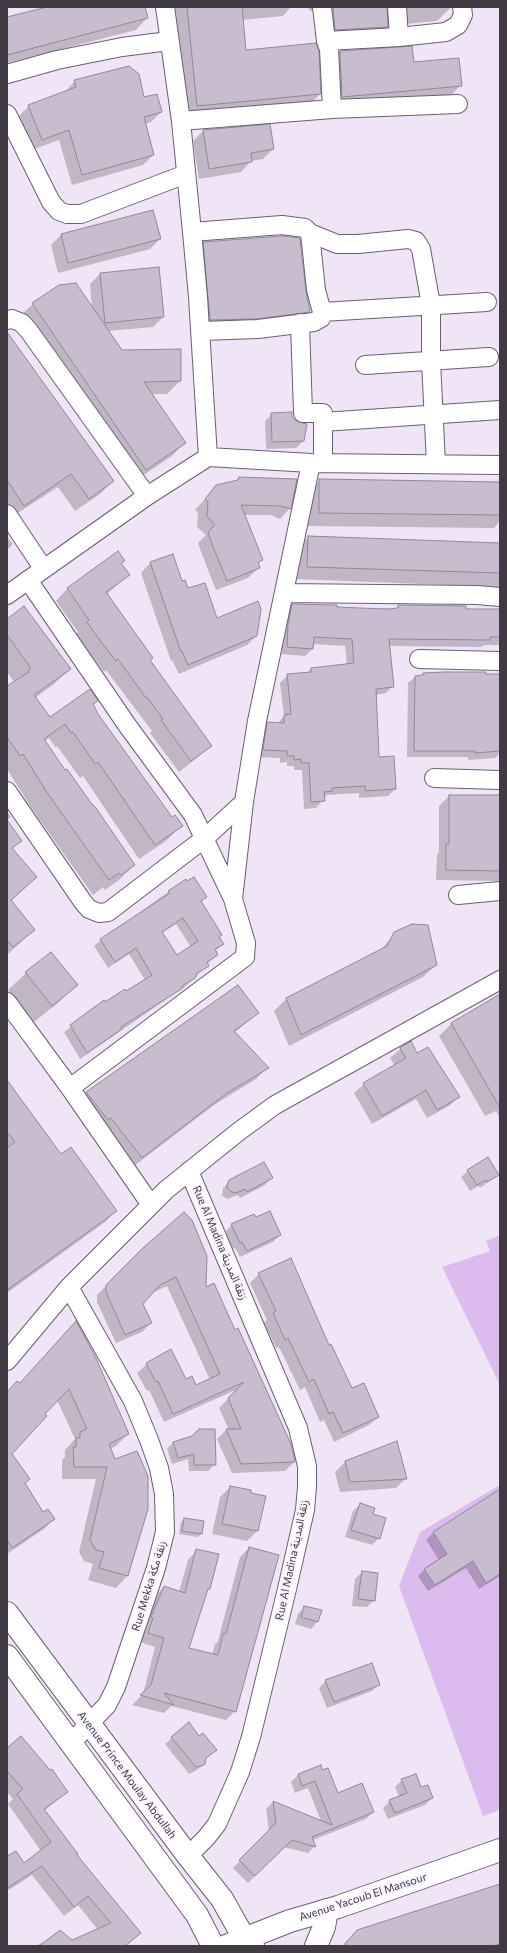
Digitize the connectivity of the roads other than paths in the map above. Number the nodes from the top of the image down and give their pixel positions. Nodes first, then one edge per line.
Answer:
1 (165, 7) edge
2 (322, 7) edge
3 (397, 7) edge
4 (462, 7) edge
5 (399, 37) junction
6 (170, 41) junction
7 (326, 41) junction
8 (7, 74) edge
9 (458, 104) dead end
10 (332, 109) junction
11 (7, 114) edge
12 (181, 121) junction
13 (186, 174) junction
14 (192, 232) junction
15 (310, 233) junction
16 (487, 302) dead end
17 (431, 305) junction
18 (322, 312) junction
19 (7, 320) edge
20 (300, 323) junction
21 (201, 331) junction
22 (489, 357) dead end
23 (431, 361) junction
24 (365, 366) dead end
25 (500, 410) edge
26 (434, 415) junction
27 (323, 422) junction
28 (208, 458) junction
29 (317, 463) junction
30 (436, 464) junction
31 (500, 465) edge
32 (147, 496) junction
33 (7, 514) edge
34 (43, 568) junction
35 (28, 580) junction
36 (284, 593) junction
37 (7, 595) edge
38 (500, 597) edge
39 (419, 659) dead end
40 (500, 661) edge
41 (434, 778) dead end
42 (500, 780) edge
43 (7, 791) edge
44 (244, 802) junction
45 (205, 838) junction
46 (500, 891) edge
47 (458, 895) dead end
48 (233, 899) junction
49 (500, 980) edge
50 (7, 1002) edge
51 (70, 1088) junction
52 (189, 1171) junction
53 (151, 1205) junction
54 (69, 1287) junction
55 (7, 1361) edge
56 (7, 1613) edge
57 (7, 1656) edge
58 (51, 1672) junction
59 (31, 1688) junction
60 (90, 1725) junction
61 (71, 1743) junction
62 (500, 1850) edge
63 (188, 1856) junction
64 (327, 1910) junction
65 (241, 1943) edge
66 (213, 1946) edge
67 (316, 1946) edge

1 - 6 street
2 - 7 street
3 - 5 street
4 - 5 street
5 - 7 street
6 - 8 street
6 - 12 street
7 - 10 street
9 - 10 street
10 - 12 street
11 - 13 street
12 - 13 street
13 - 14 street
14 - 15 street
14 - 21 street
15 - 17 street
15 - 18 street
16 - 17 street
17 - 18 street
17 - 23 street
18 - 20 street
19 - 32 street
20 - 21 street
20 - 27 street
21 - 28 street
22 - 23 street
23 - 24 street
23 - 26 street
25 - 26 street
26 - 27 street
26 - 30 street
27 - 29 street
28 - 29 street
28 - 32 street
29 - 30 street
29 - 36 street
30 - 31 street
32 - 34 street
33 - 34 street
34 - 35 street
35 - 37 street
35 - 45 street
36 - 38 street
36 - 44 street
39 - 40 street
41 - 42 street
43 - 45 street
44 - 45 street
44 - 48 street
45 - 48 street
46 - 47 street
48 - 51 street
49 - 52 street
50 - 51 street
51 - 53 street
52 - 53 street
52 - 63 street, Rue Al Madina زنقة المدينة
53 - 54 street
54 - 55 street
54 - 60 street, Rue Mekka زنقة مكة
56 - 58 main road, Avenue Prince Moulay Abdullah
57 - 59 main road
58 - 59 main road
58 - 60 main road, Avenue Prince Moulay Abdullah
59 - 61 main road
60 - 61 street, Rue Mekka زنقة مكة
60 - 63 main road, Avenue Prince Moulay Abdullah
61 - 66 main road
62 - 64 main road, Avenue Yacoub El Mansour
63 - 65 main road, Avenue Prince Moulay Abdullah
64 - 65 main road, Avenue Yacoub El Mansour
64 - 67 main road

